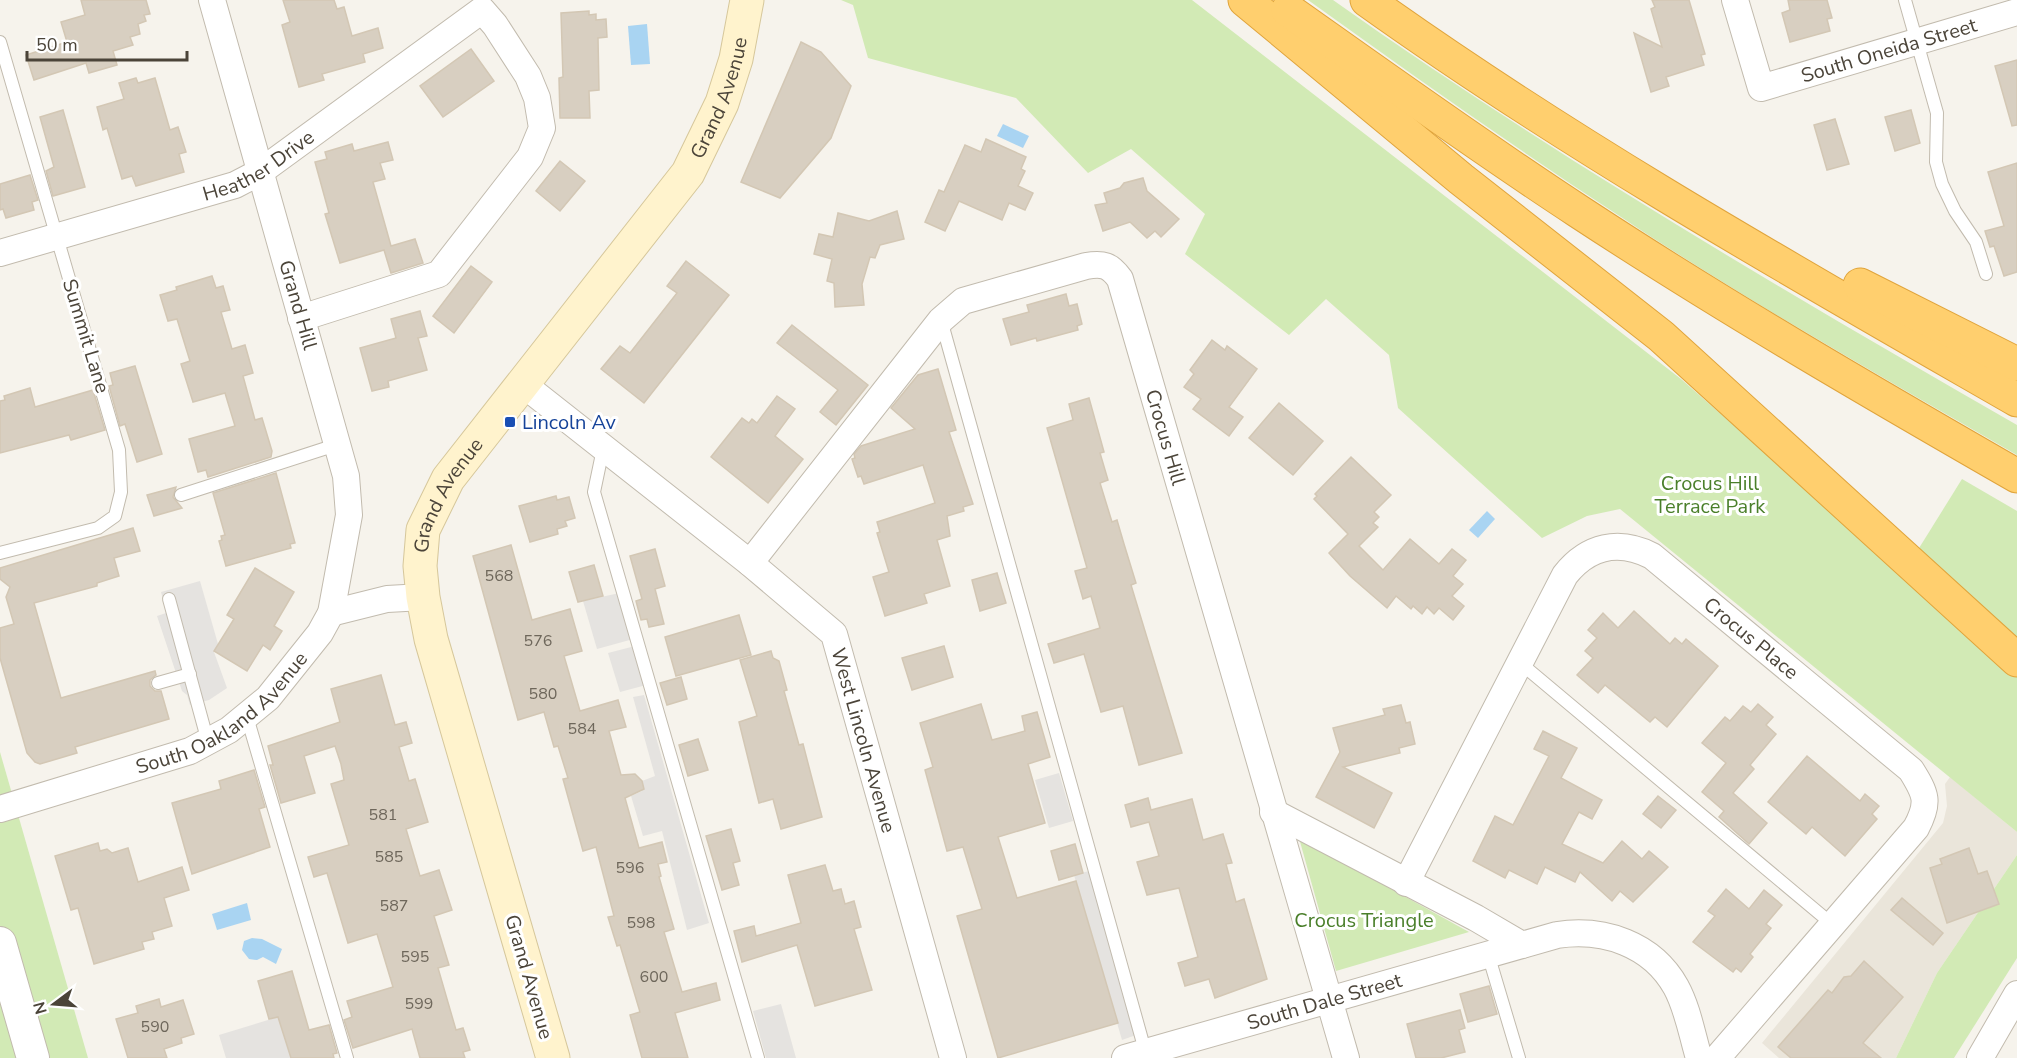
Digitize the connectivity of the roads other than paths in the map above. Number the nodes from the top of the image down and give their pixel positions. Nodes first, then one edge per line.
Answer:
1 (212, 0) edge
2 (747, 0) edge
3 (1245, 0) edge
4 (1274, 0) edge
5 (1367, 0) edge
6 (1735, 0) edge
7 (1905, 0) edge
8 (2017, 12) edge
9 (0, 42) edge
10 (1917, 42) junction
11 (260, 172) junction
12 (1722, 230) junction
13 (56, 237) junction
14 (0, 254) edge
15 (1986, 274) dead end
16 (301, 318) junction
17 (941, 320) junction
18 (2017, 364) edge
19 (524, 385) junction
20 (2017, 400) edge
21 (339, 444) junction
22 (603, 449) junction
23 (2017, 476) edge
24 (181, 495) dead end
25 (0, 554) edge
26 (750, 563) junction
27 (423, 597) junction
28 (169, 599) dead end
29 (331, 613) junction
30 (2017, 660) edge
31 (1519, 662) junction
32 (190, 674) junction
33 (158, 682) dead end
34 (247, 717) junction
35 (208, 742) junction
36 (0, 808) edge
37 (1273, 812) junction
38 (1406, 883) junction
39 (1832, 924) junction
40 (0, 943) edge
41 (1522, 945) junction
42 (1488, 954) junction
43 (2017, 994) edge
44 (1329, 1000) junction
45 (1139, 1056) edge
46 (33, 1058) edge
47 (347, 1058) edge
48 (553, 1058) edge
49 (758, 1058) edge
50 (953, 1058) edge
51 (1346, 1058) edge
52 (1519, 1058) edge
53 (1700, 1058) edge
54 (1718, 1058) edge
55 (1980, 1058) edge

1 - 11 street, Grand Hill
2 - 19 main road, Grand Avenue
3 - 30 highway
4 - 23 highway
5 - 12 highway
6 - 10 street, South Oneida Street
7 - 10 lane
8 - 10 street, South Oneida Street
9 - 13 lane, Summit Lane
10 - 15 lane
11 - 13 street, Heather Drive
11 - 16 street, Grand Hill
11 - 16 street, Heather Drive
12 - 18 highway
12 - 20 highway
13 - 14 street, Heather Drive
13 - 25 lane, Summit Lane
16 - 21 street, Grand Hill
17 - 26 street, Crocus Hill
17 - 37 street, Crocus Hill
17 - 45 lane
19 - 22 street, West Lincoln Avenue
19 - 27 main road, Grand Avenue
21 - 24 lane
21 - 29 street, Grand Hill
22 - 26 street, West Lincoln Avenue
22 - 49 lane
26 - 50 street, West Lincoln Avenue
27 - 29 street
27 - 48 main road, Grand Avenue
28 - 32 lane
29 - 34 street, South Oakland Avenue
31 - 38 street, Crocus Place
31 - 39 lane
31 - 39 street, Crocus Place
32 - 33 lane
32 - 35 lane
34 - 35 street, South Oakland Avenue
34 - 47 lane
35 - 36 street, South Oakland Avenue
37 - 38 street
37 - 44 street
38 - 41 street
39 - 54 street, Crocus Place
40 - 46 street
41 - 42 street, South Dale Street
41 - 53 street, South Dale Street
42 - 44 street, South Dale Street
42 - 52 lane
43 - 55 street
44 - 45 street, South Dale Street
44 - 51 street

